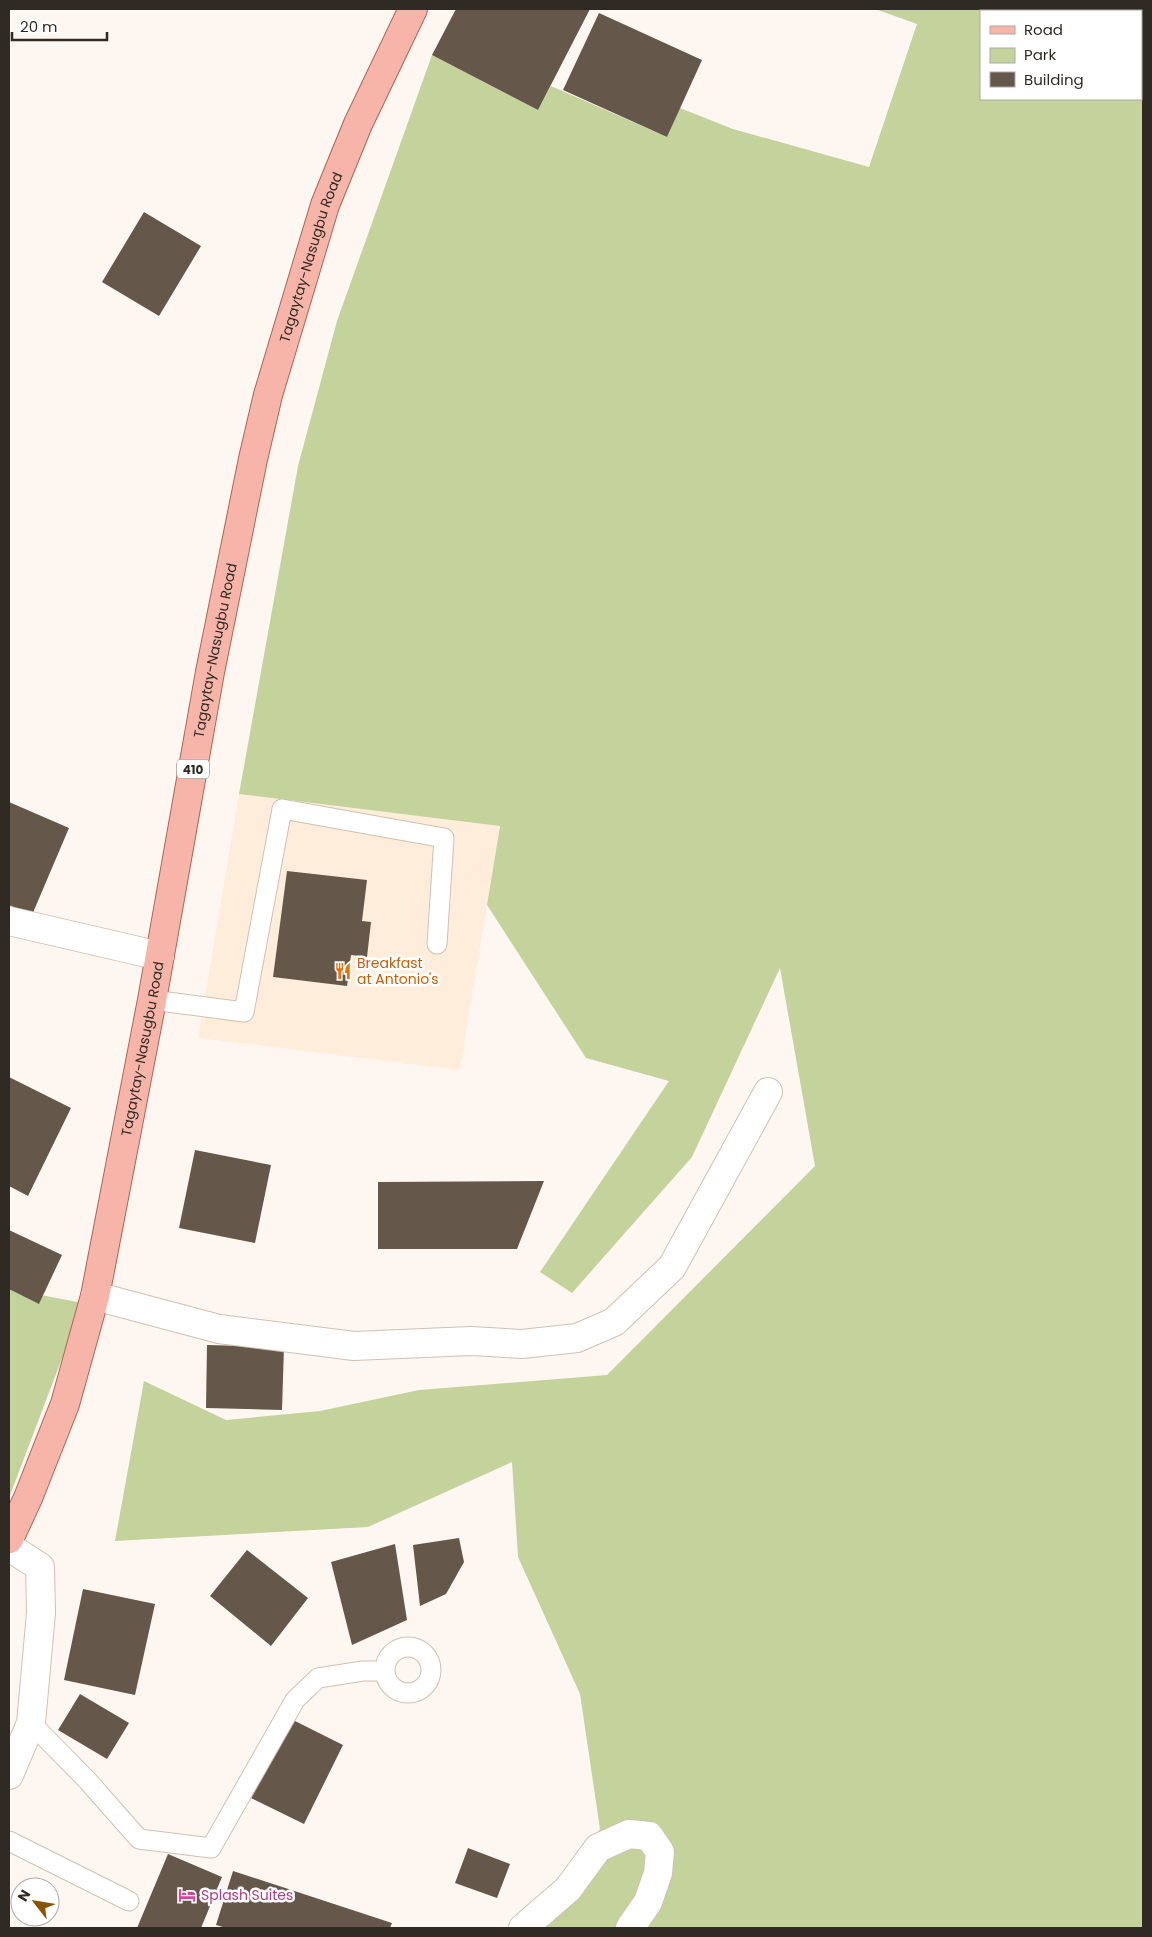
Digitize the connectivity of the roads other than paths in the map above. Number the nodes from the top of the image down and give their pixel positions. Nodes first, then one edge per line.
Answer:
1 (413, 9) edge
2 (9, 921) edge
3 (437, 944) dead end
4 (160, 956) junction
5 (152, 1000) junction
6 (768, 1092) dead end
7 (95, 1296) junction
8 (9, 1539) edge
9 (9, 1547) edge
10 (384, 1671) dead end
11 (31, 1723) junction
12 (9, 1776) edge
13 (9, 1841) edge
14 (129, 1901) dead end
15 (523, 1928) edge
16 (630, 1928) edge

1 - 4 main road, Tagaytay-Nasugbu Road / 410
2 - 4 street
3 - 5 lane
4 - 5 main road, Tagaytay-Nasugbu Road / 410
5 - 7 main road, Tagaytay-Nasugbu Road / 410
6 - 7 street
7 - 8 main road, Tagaytay-Nasugbu Road / 410
9 - 11 street
10 - 11 lane
11 - 12 street
13 - 14 lane
15 - 16 street

